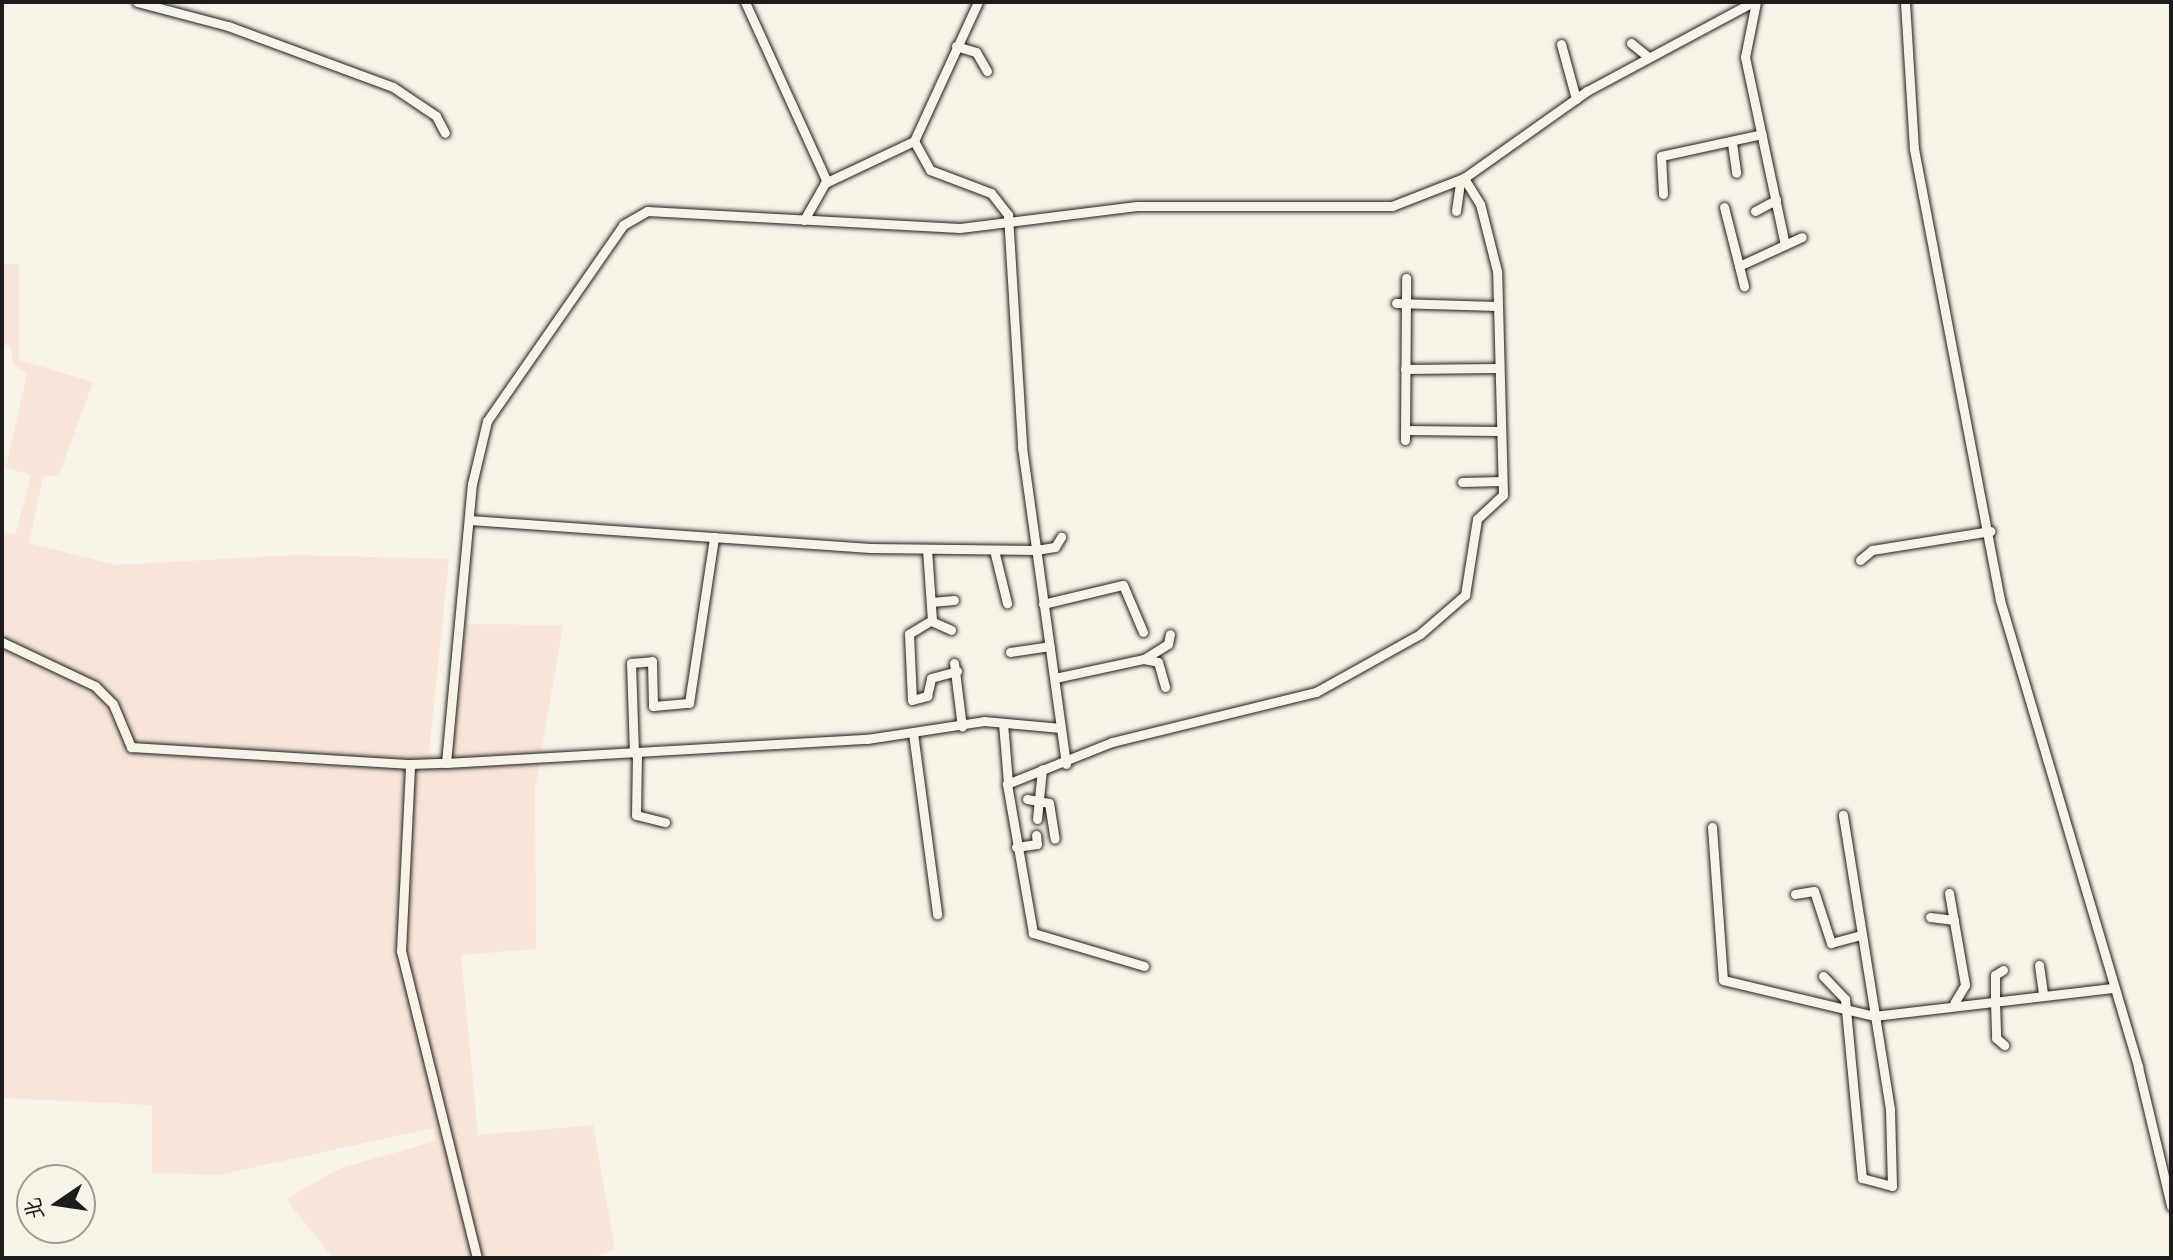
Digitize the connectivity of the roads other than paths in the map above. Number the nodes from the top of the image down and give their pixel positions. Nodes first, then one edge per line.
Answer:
1 (137, 2) edge
2 (745, 2) edge
3 (978, 2) edge
4 (1755, 2) edge
5 (1905, 2) edge
6 (1631, 43) dead end
7 (1561, 44) dead end
8 (956, 46) junction
9 (1647, 56) junction
10 (987, 71) dead end
11 (1576, 99) junction
12 (445, 133) dead end
13 (1762, 134) junction
14 (914, 141) junction
15 (1732, 143) junction
16 (1736, 173) dead end
17 (1462, 179) junction
18 (827, 182) junction
19 (1663, 194) dead end
20 (1776, 200) junction
21 (1724, 207) dead end
22 (1456, 211) dead end
23 (1755, 211) dead end
24 (804, 220) junction
25 (1009, 226) junction
26 (1802, 237) dead end
27 (1785, 243) junction
28 (1739, 266) junction
29 (1406, 278) dead end
30 (1744, 286) dead end
31 (1401, 303) junction
32 (1497, 306) junction
33 (1496, 368) junction
34 (1405, 369) junction
35 (1497, 431) junction
36 (1502, 481) junction
37 (1462, 482) dead end
38 (469, 520) junction
39 (1990, 531) junction
40 (714, 537) junction
41 (1061, 537) dead end
42 (927, 549) junction
43 (994, 550) junction
44 (1036, 550) junction
45 (1860, 560) dead end
46 (954, 600) dead end
47 (931, 602) junction
48 (1007, 603) dead end
49 (1043, 604) junction
50 (931, 621) junction
51 (951, 630) dead end
52 (1143, 632) dead end
53 (1170, 634) dead end
54 (2, 642) edge
55 (1050, 646) junction
56 (1010, 652) dead end
57 (1144, 659) junction
58 (1055, 678) junction
59 (1165, 687) dead end
60 (653, 706) junction
61 (631, 707) junction
62 (1003, 723) junction
63 (962, 727) junction
64 (1061, 728) junction
65 (913, 733) junction
66 (635, 753) junction
67 (446, 763) junction
68 (1065, 763) junction
69 (410, 764) junction
70 (1004, 768) junction
71 (992, 769) dead end
72 (1042, 769) junction
73 (1008, 783) junction
74 (1027, 799) dead end
75 (1040, 799) junction
76 (1843, 815) dead end
77 (1037, 819) dead end
78 (665, 822) dead end
79 (1712, 827) dead end
80 (1036, 835) dead end
81 (1055, 839) dead end
82 (1016, 847) junction
83 (1949, 893) dead end
84 (1795, 894) dead end
85 (937, 914) dead end
86 (1930, 917) dead end
87 (1954, 920) junction
88 (1860, 935) junction
89 (2039, 965) dead end
90 (1144, 966) dead end
91 (2003, 970) dead end
92 (1823, 976) dead end
93 (2114, 988) junction
94 (2043, 993) junction
95 (1995, 998) junction
96 (1954, 1003) junction
97 (1846, 1011) junction
98 (1874, 1016) junction
99 (2004, 1045) dead end
100 (2171, 1206) edge
101 (477, 1258) edge

1 - 12 street
2 - 18 street
3 - 8 street
4 - 9 street
4 - 13 street
5 - 39 street
6 - 9 street
7 - 11 street
8 - 10 street
8 - 14 street
9 - 11 street
11 - 17 street
13 - 15 street
13 - 20 street
14 - 18 street
14 - 25 street
15 - 16 street
15 - 19 street
17 - 22 street
17 - 25 street
17 - 32 street
18 - 24 street
20 - 23 street
20 - 27 street
21 - 28 street
24 - 25 street
24 - 38 street
25 - 44 street
26 - 27 street
27 - 28 street
28 - 30 street
29 - 31 street
31 - 32 street
31 - 34 street
32 - 33 street
33 - 34 street
33 - 35 street
34 - 35 street
35 - 36 street
36 - 37 street
36 - 68 street
38 - 40 street
38 - 67 street
39 - 45 street
39 - 93 street
40 - 42 street
40 - 60 street
41 - 44 street
42 - 43 street
42 - 47 street
43 - 44 street
43 - 48 street
44 - 49 street
46 - 47 street
47 - 50 street
49 - 52 street
49 - 55 street
50 - 51 street
50 - 63 street
53 - 57 street
54 - 69 street
55 - 56 street
55 - 58 street
57 - 58 street
57 - 59 street
58 - 64 street
60 - 61 street
60 - 61 street
61 - 66 street
62 - 63 street
62 - 64 street
62 - 70 street
63 - 65 street
64 - 68 street
65 - 66 street
65 - 85 street
66 - 67 street
66 - 78 street
67 - 69 street
68 - 72 street
69 - 101 street
70 - 71 street
70 - 73 street
72 - 73 street
72 - 75 street
73 - 82 street
74 - 75 street
75 - 77 street
75 - 81 street
76 - 88 street
79 - 97 street
80 - 82 street
82 - 90 street
83 - 87 street
84 - 88 street
86 - 87 street
87 - 96 street
88 - 98 street
89 - 94 street
91 - 95 street
92 - 97 street
93 - 94 street
93 - 100 street
94 - 95 street
95 - 96 street
95 - 99 street
96 - 98 street
97 - 98 street
97 - 98 street

